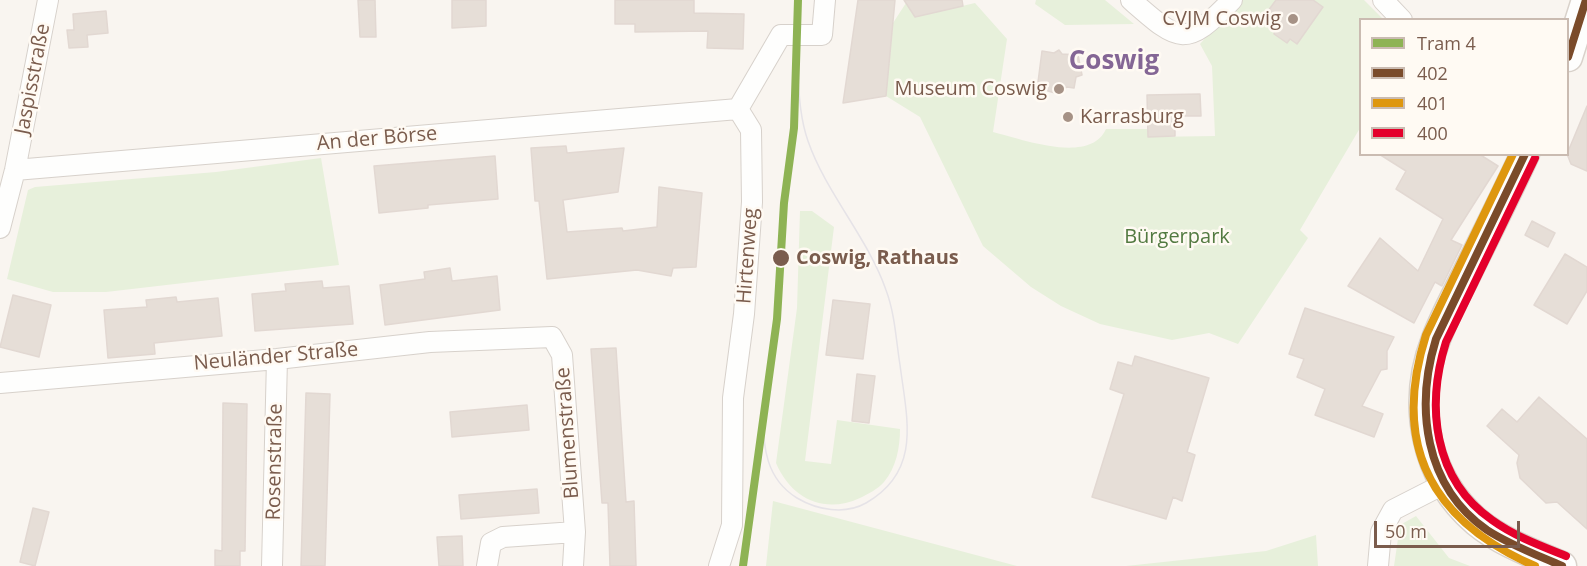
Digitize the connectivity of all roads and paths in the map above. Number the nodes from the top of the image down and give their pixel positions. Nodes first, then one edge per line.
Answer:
1 (48, 0) edge
2 (825, 0) edge
3 (1131, 0) edge
4 (1232, 0) edge
5 (1383, 0) edge
6 (1587, 0) edge
7 (1400, 18) edge
8 (1569, 54) edge
9 (738, 109) junction
10 (1524, 156) edge
11 (15, 170) junction
12 (0, 228) edge
13 (552, 336) joint
14 (277, 359) junction
15 (0, 383) edge
16 (1444, 484) junction
17 (575, 532) junction
18 (272, 566) edge
19 (487, 566) edge
20 (573, 566) edge
21 (719, 566) edge
22 (1378, 566) edge
23 (1562, 566) edge

1 - 11 street, Jaspisstraße
2 - 9 street
3 - 4 street
5 - 7 street
6 - 8 main road
9 - 11 street, An der Börse
9 - 21 street, Hirtenweg
10 - 16 main road
11 - 12 street, Jaspisstraße
13 - 14 street, Neuländer Straße
13 - 17 street, Blumenstraße
14 - 15 street, Neuländer Straße
14 - 18 street, Rosenstraße
16 - 22 street
16 - 23 main road
17 - 19 street
17 - 20 street, Blumenstraße

